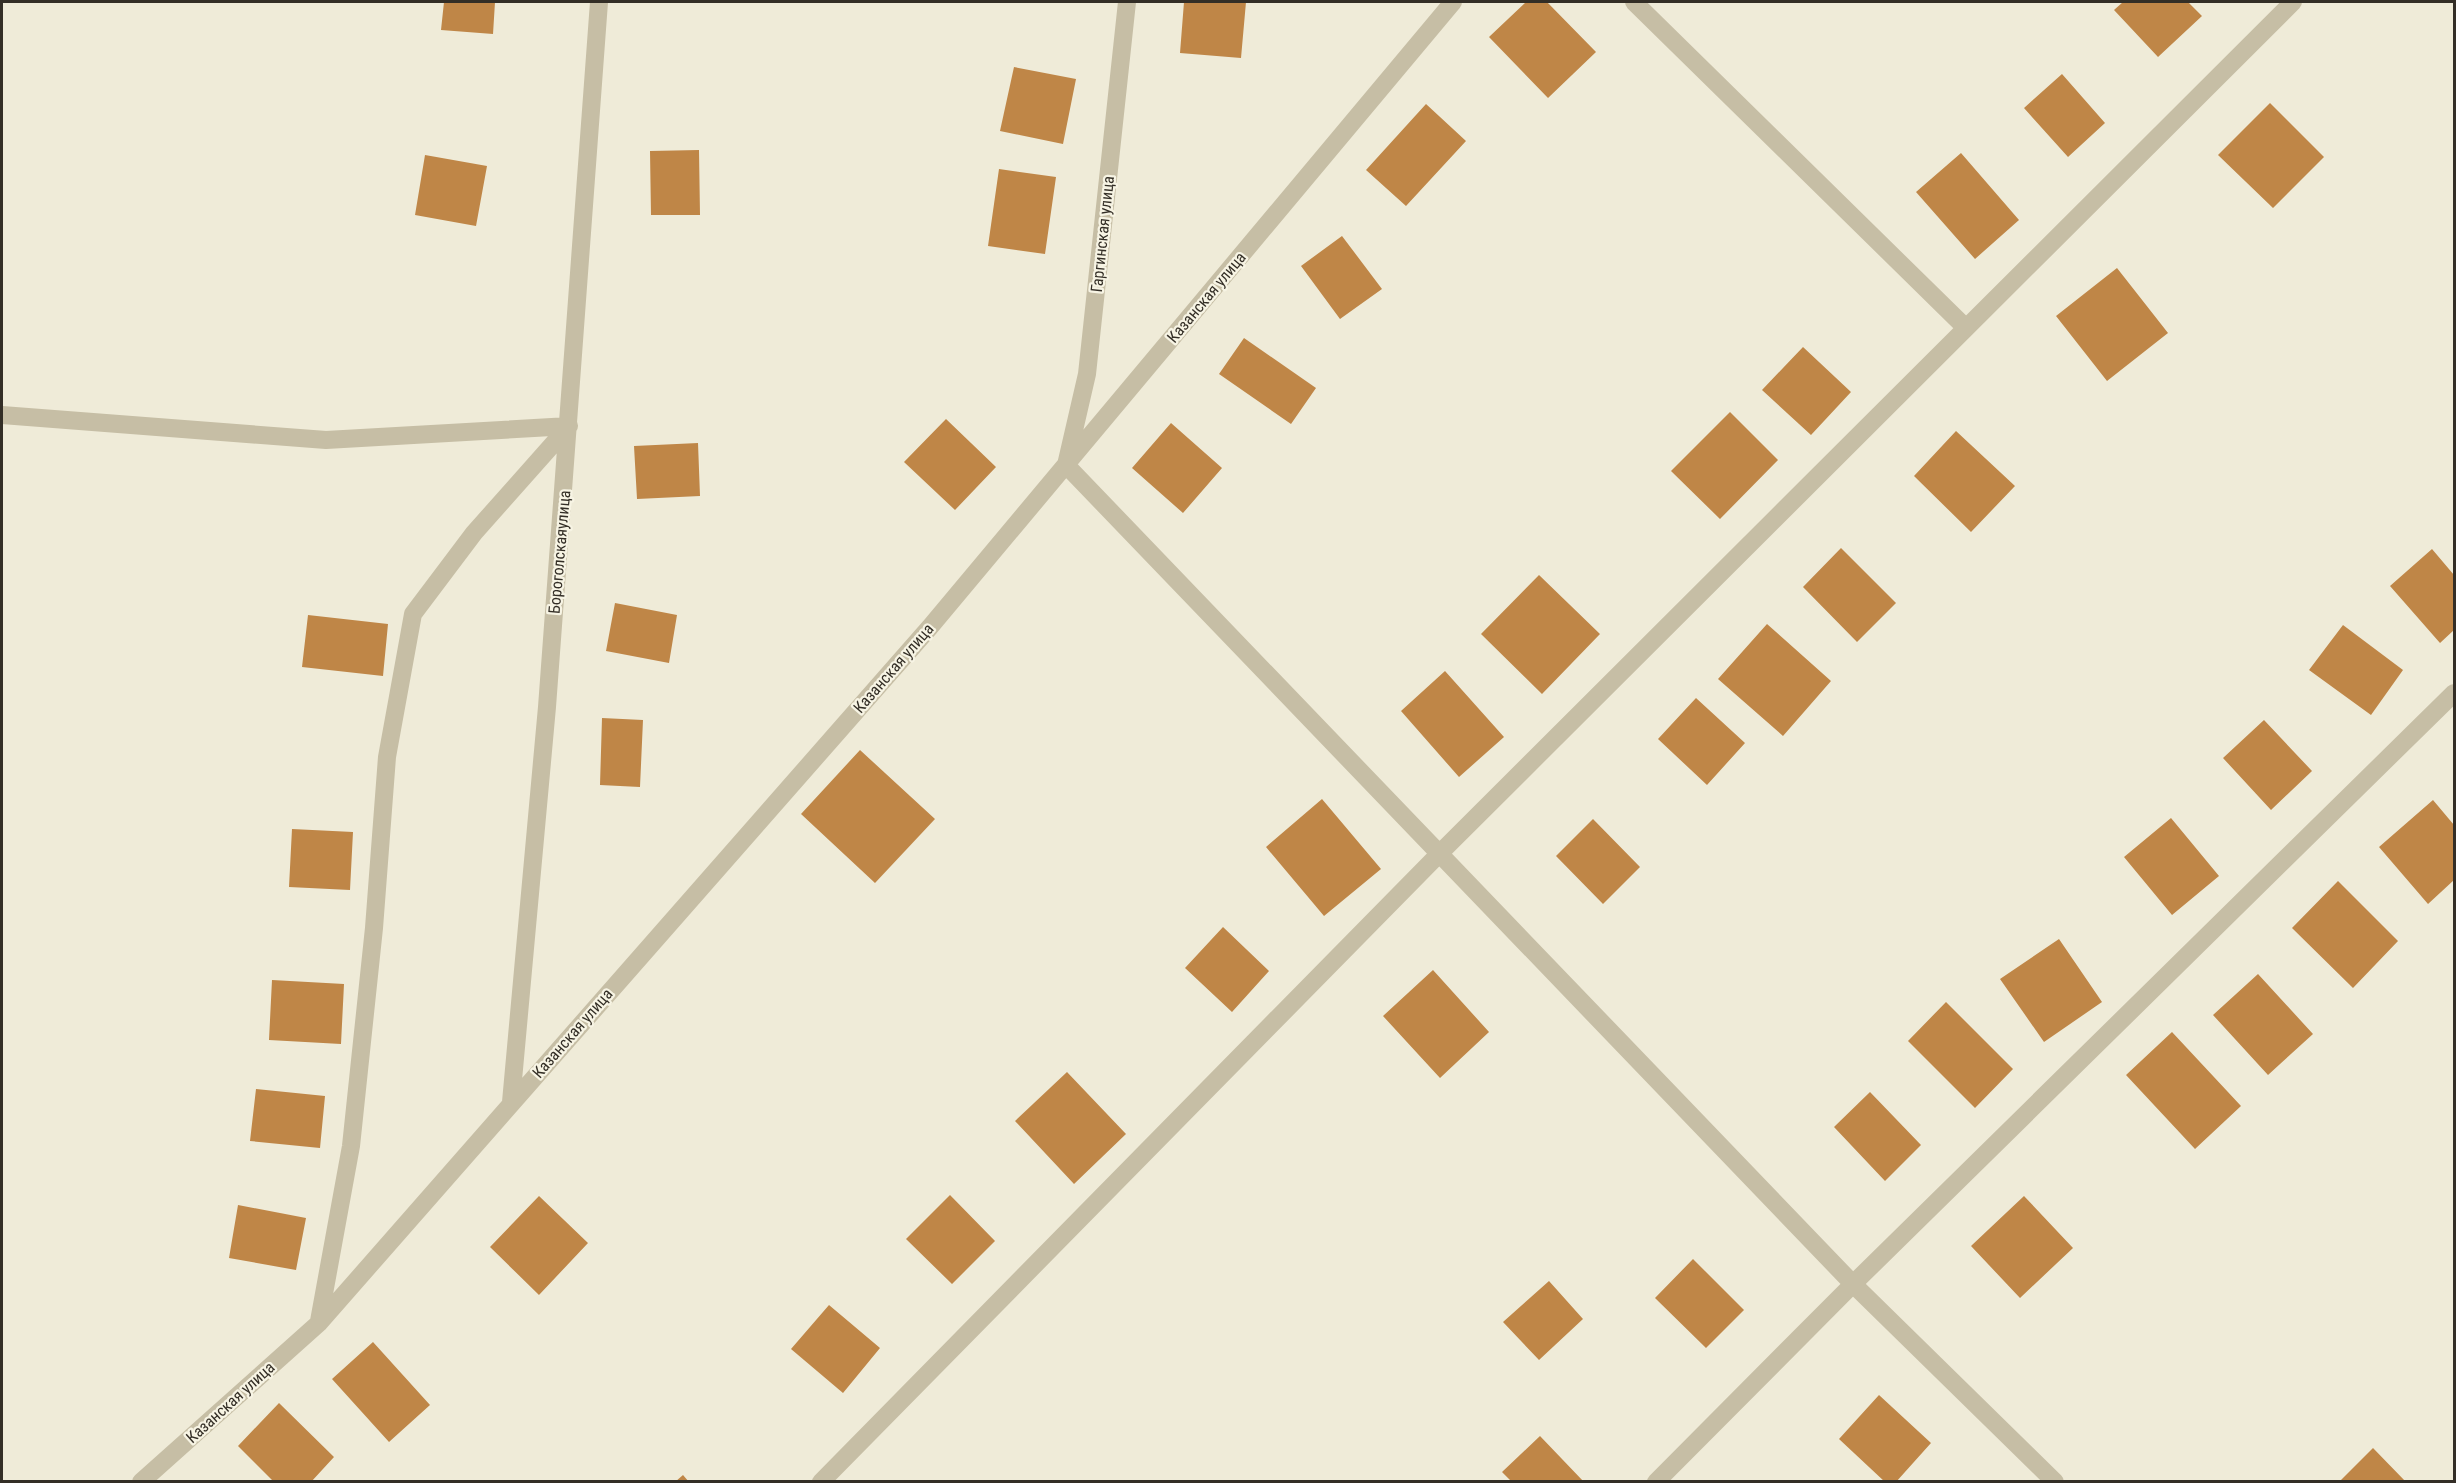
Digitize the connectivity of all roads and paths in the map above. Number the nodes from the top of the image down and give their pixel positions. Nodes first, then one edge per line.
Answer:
1 (599, 2) edge
2 (1127, 2) edge
3 (1452, 2) edge
4 (1634, 2) edge
5 (2293, 2) edge
6 (1966, 328) junction
7 (2, 415) edge
8 (569, 426) junction
9 (1066, 465) junction
10 (2454, 693) edge
11 (1439, 854) junction
12 (512, 1102) junction
13 (1853, 1284) junction
14 (319, 1323) junction
15 (141, 1482) edge
16 (821, 1482) edge
17 (1656, 1482) edge
18 (2055, 1482) edge

1 - 8 street, Бороголскаяулица
2 - 9 street, Гаргинская улица
3 - 9 street, Казанская улица
4 - 6 street
5 - 6 street
6 - 11 street
7 - 8 street
8 - 12 street, Бороголскаяулица
8 - 14 street
9 - 11 street
9 - 12 street, Казанская улица
10 - 13 street
11 - 13 street
11 - 16 street
12 - 14 street, Казанская улица
13 - 17 street
13 - 18 street
14 - 15 street, Казанская улица

